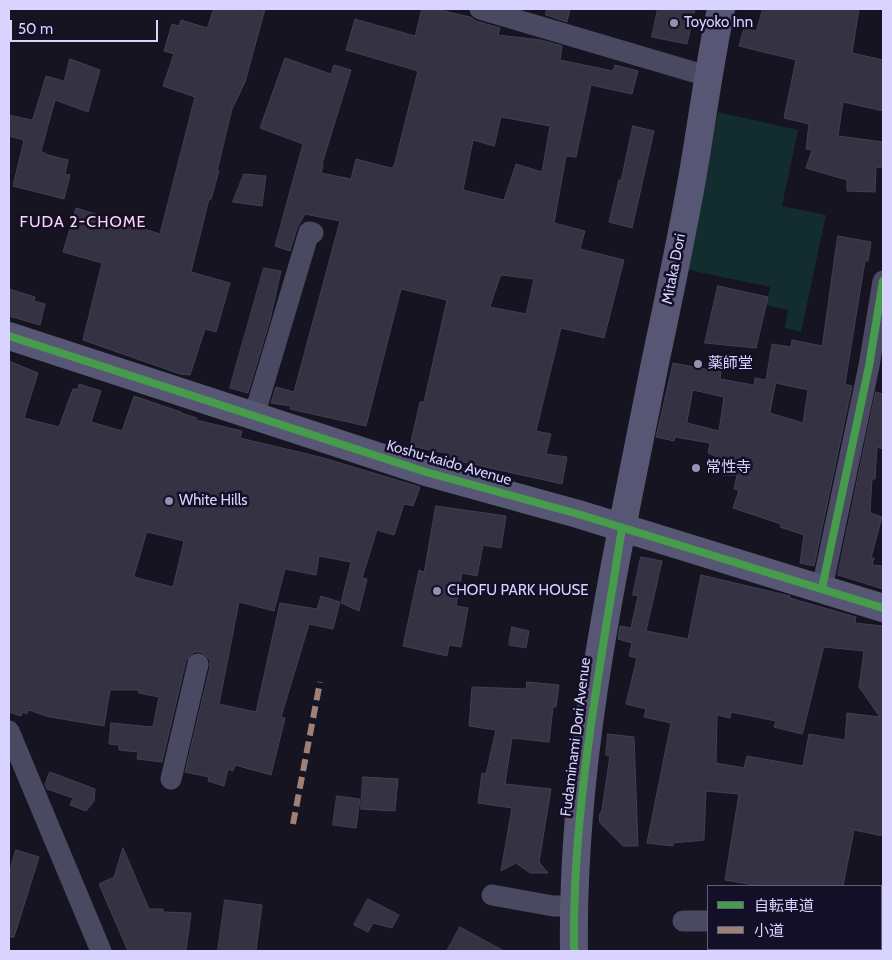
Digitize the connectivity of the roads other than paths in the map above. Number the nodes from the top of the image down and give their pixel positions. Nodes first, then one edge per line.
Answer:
1 (480, 9) edge
2 (721, 9) edge
3 (707, 76) junction
4 (313, 233) dead end
5 (883, 281) edge
6 (9, 336) edge
7 (254, 416) junction
8 (622, 528) junction
9 (822, 588) junction
10 (883, 608) edge
11 (198, 664) dead end
12 (9, 731) edge
13 (16, 766) edge
14 (171, 779) dead end
15 (492, 896) dead end
16 (574, 906) junction
17 (683, 921) dead end
18 (707, 921) edge
19 (101, 951) edge
20 (574, 951) edge

1 - 3 street
2 - 3 main road, Mitaka Dori
3 - 8 main road, Mitaka Dori
4 - 7 street
5 - 9 street
6 - 7 main road, Koshu-kaido Avenue
7 - 8 main road, Koshu-kaido Avenue
8 - 9 main road, Koshu-kaido Avenue
8 - 16 main road, Fudaminami Dori Avenue
9 - 10 main road, Koshu-kaido Avenue
11 - 14 street
12 - 13 street
13 - 19 street
15 - 16 street
16 - 20 main road, Fudaminami Dori Avenue
17 - 18 street

